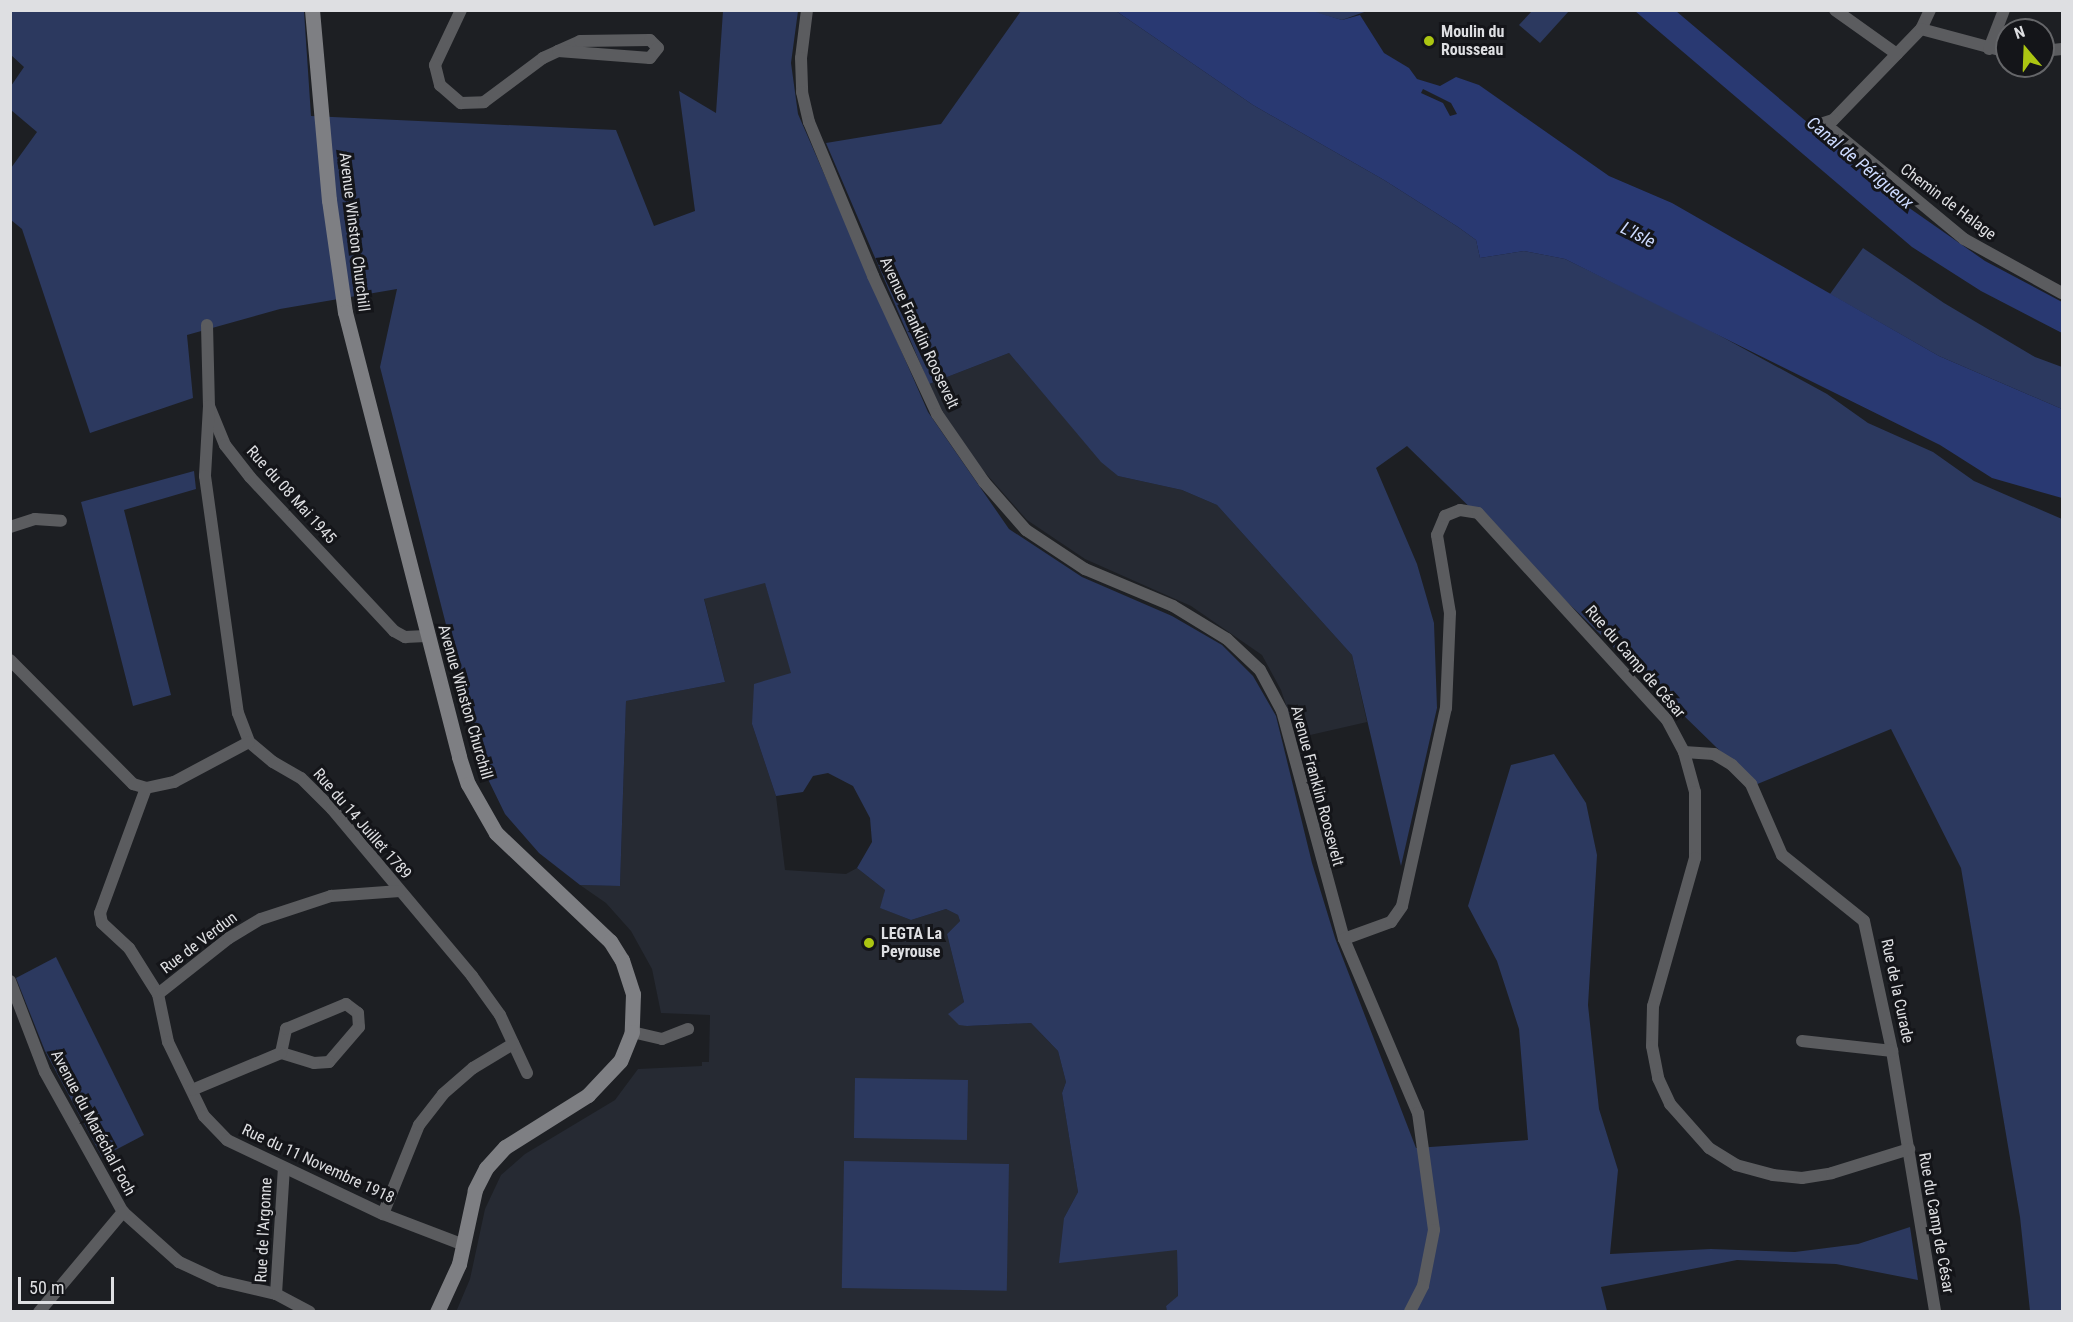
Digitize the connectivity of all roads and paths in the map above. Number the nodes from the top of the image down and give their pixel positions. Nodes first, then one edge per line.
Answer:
1 (312, 10) edge
2 (461, 10) edge
3 (807, 10) edge
4 (1835, 10) edge
5 (1930, 10) edge
6 (2004, 10) edge
7 (1921, 29) junction
8 (1989, 49) junction
9 (1995, 50) edge
10 (558, 51) junction
11 (1897, 54) junction
12 (2062, 293) edge
13 (207, 325) dead end
14 (209, 406) junction
15 (61, 521) dead end
16 (10, 527) edge
17 (426, 636) junction
18 (10, 660) edge
19 (249, 742) junction
20 (1684, 752) junction
21 (146, 788) junction
22 (400, 891) junction
23 (1344, 939) junction
24 (10, 981) edge
25 (158, 994) junction
26 (688, 1029) dead end
27 (632, 1032) junction
28 (1802, 1041) dead end
29 (513, 1044) junction
30 (1892, 1051) junction
31 (281, 1053) junction
32 (527, 1073) dead end
33 (192, 1090) junction
34 (1910, 1149) junction
35 (284, 1168) junction
36 (123, 1212) junction
37 (383, 1214) junction
38 (464, 1245) junction
39 (276, 1294) junction
40 (39, 1311) edge
41 (310, 1311) edge
42 (437, 1311) edge
43 (1410, 1311) edge
44 (1935, 1311) edge

1 - 17 main road, Avenue Winston Churchill
2 - 10 street
3 - 23 street, Avenue Franklin Roosevelt
4 - 11 street
5 - 7 street
6 - 8 street
7 - 8 street
7 - 11 street
8 - 9 street
10 - 10 street
11 - 12 street, Chemin de Halage
13 - 14 street, Rue du 08 Mai 1945
14 - 17 street, Rue du 08 Mai 1945
14 - 19 street, Rue du 14 Juillet 1789
15 - 16 street
17 - 27 main road, Avenue Winston Churchill
18 - 21 street
19 - 21 street
19 - 22 street, Rue du 14 Juillet 1789
20 - 23 street, Rue du Camp de César
20 - 30 street, Rue de la Curade
20 - 34 street, Rue du Camp de César
21 - 25 street, Rue du 11 Novembre 1918
22 - 25 street, Rue de Verdun
22 - 29 street, Rue du 14 Juillet 1789
23 - 43 street, Avenue Franklin Roosevelt
24 - 36 street, Avenue du Maréchal Foch
25 - 33 street, Rue du 11 Novembre 1918
26 - 27 street
27 - 38 main road, Avenue Winston Churchill
28 - 30 street
29 - 32 street, Rue du 14 Juillet 1789
29 - 37 street
30 - 34 street, Rue de la Curade
31 - 31 street
31 - 33 street
33 - 35 street, Rue du 11 Novembre 1918
34 - 44 street, Rue du Camp de César
35 - 37 street, Rue du 11 Novembre 1918
35 - 39 street, Rue de l'Argonne
36 - 39 street, Avenue du Maréchal Foch
36 - 40 street
37 - 38 street, Rue du 11 Novembre 1918
38 - 42 main road, Avenue Winston Churchill
39 - 41 street, Avenue du Maréchal Foch

